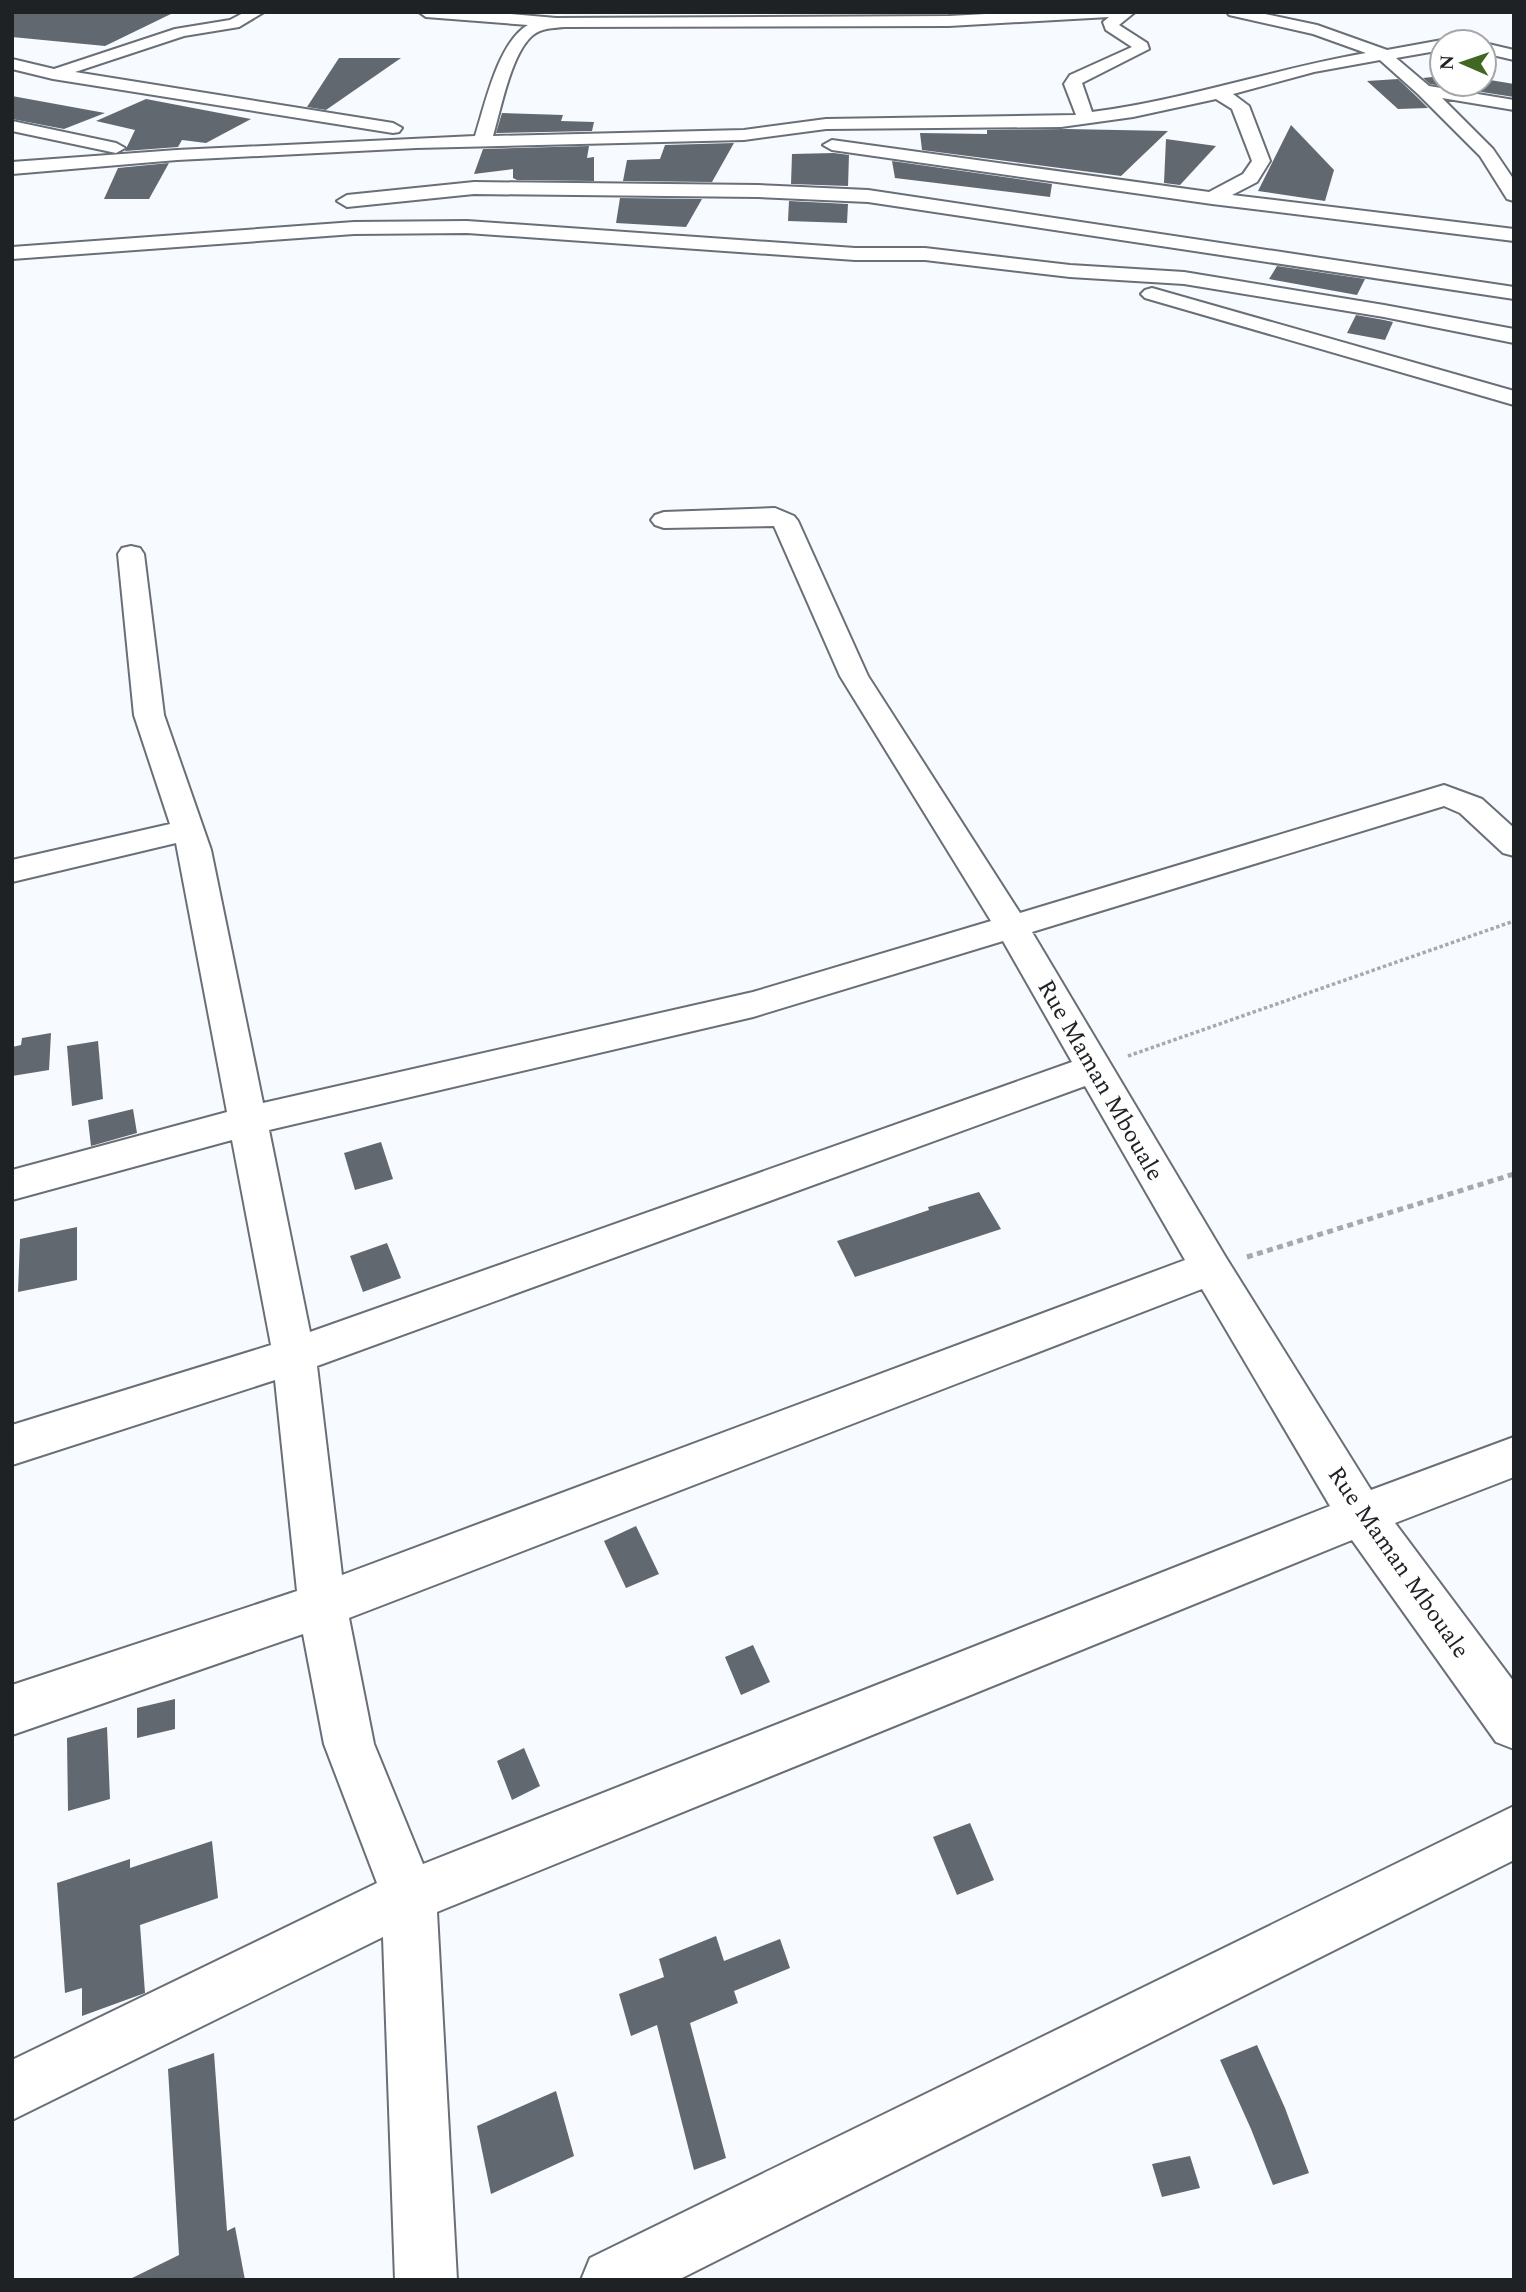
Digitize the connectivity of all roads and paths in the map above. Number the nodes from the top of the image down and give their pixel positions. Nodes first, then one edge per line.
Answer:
1 (426, 12) edge
2 (1111, 12) edge
3 (1128, 12) edge
4 (1234, 12) edge
5 (259, 13) edge
6 (946, 17) edge
7 (564, 22) junction
8 (1428, 47) edge
9 (1381, 53) junction
10 (12, 64) edge
11 (53, 74) junction
12 (22, 86) dead end
13 (1424, 90) junction
14 (1219, 93) junction
15 (1514, 105) edge
16 (1086, 119) junction
17 (12, 125) edge
18 (744, 135) junction
19 (475, 140) junction
20 (888, 151) junction
21 (211, 153) junction
22 (1487, 153) junction
23 (1514, 156) edge
24 (156, 157) junction
25 (322, 166) dead end
26 (12, 169) edge
27 (337, 180) dead end
28 (1514, 195) edge
29 (868, 196) junction
30 (1212, 198) junction
31 (347, 201) junction
32 (382, 227) junction
33 (1514, 235) edge
34 (12, 253) edge
35 (904, 254) junction
36 (1070, 271) junction
37 (1514, 293) edge
38 (1514, 336) edge
39 (1514, 398) edge
40 (664, 520) dead end
41 (131, 554) dead end
42 (186, 830) junction
43 (1514, 846) edge
44 (12, 871) edge
45 (1514, 921) edge
46 (1011, 926) junction
47 (1094, 1068) junction
48 (248, 1121) junction
49 (1514, 1174) edge
50 (12, 1185) edge
51 (1211, 1268) junction
52 (294, 1356) junction
53 (12, 1445) edge
54 (1514, 1458) edge
55 (1361, 1515) junction
56 (322, 1605) junction
57 (12, 1710) edge
58 (1514, 1724) edge
59 (1514, 1832) edge
60 (409, 1896) junction
61 (12, 2091) edge
62 (426, 2280) edge
63 (612, 2280) edge

1 - 7 street
2 - 6 street
3 - 16 street
4 - 9 street
5 - 11 street
6 - 7 street
7 - 19 street
8 - 9 street
9 - 13 street
9 - 14 street
10 - 11 street
11 - 12 street
11 - 19 street
13 - 15 street
13 - 22 street
14 - 16 street
14 - 30 street
16 - 18 street
17 - 24 street
18 - 19 street
18 - 20 street
19 - 21 street
20 - 29 street
20 - 30 street
21 - 24 street
21 - 25 street
22 - 23 street
22 - 28 street
24 - 26 street
27 - 31 street
29 - 31 street
29 - 35 street
29 - 37 street
30 - 33 street
31 - 32 street
32 - 34 street
32 - 35 street
35 - 36 street
36 - 38 street
36 - 39 street
40 - 46 street, Rue Maman Mbouale
41 - 42 street
42 - 44 street
42 - 48 street
43 - 46 street
45 - 47 path
46 - 47 street, Rue Maman Mbouale
46 - 48 street
47 - 51 street, Rue Maman Mbouale
47 - 52 street
48 - 50 street
48 - 52 street
49 - 51 path
51 - 55 street, Rue Maman Mbouale
51 - 56 street
52 - 53 street
52 - 56 street
54 - 55 street
55 - 58 street, Rue Maman Mbouale
55 - 60 street
56 - 57 street
56 - 60 street
59 - 63 street
60 - 61 street
60 - 62 street

